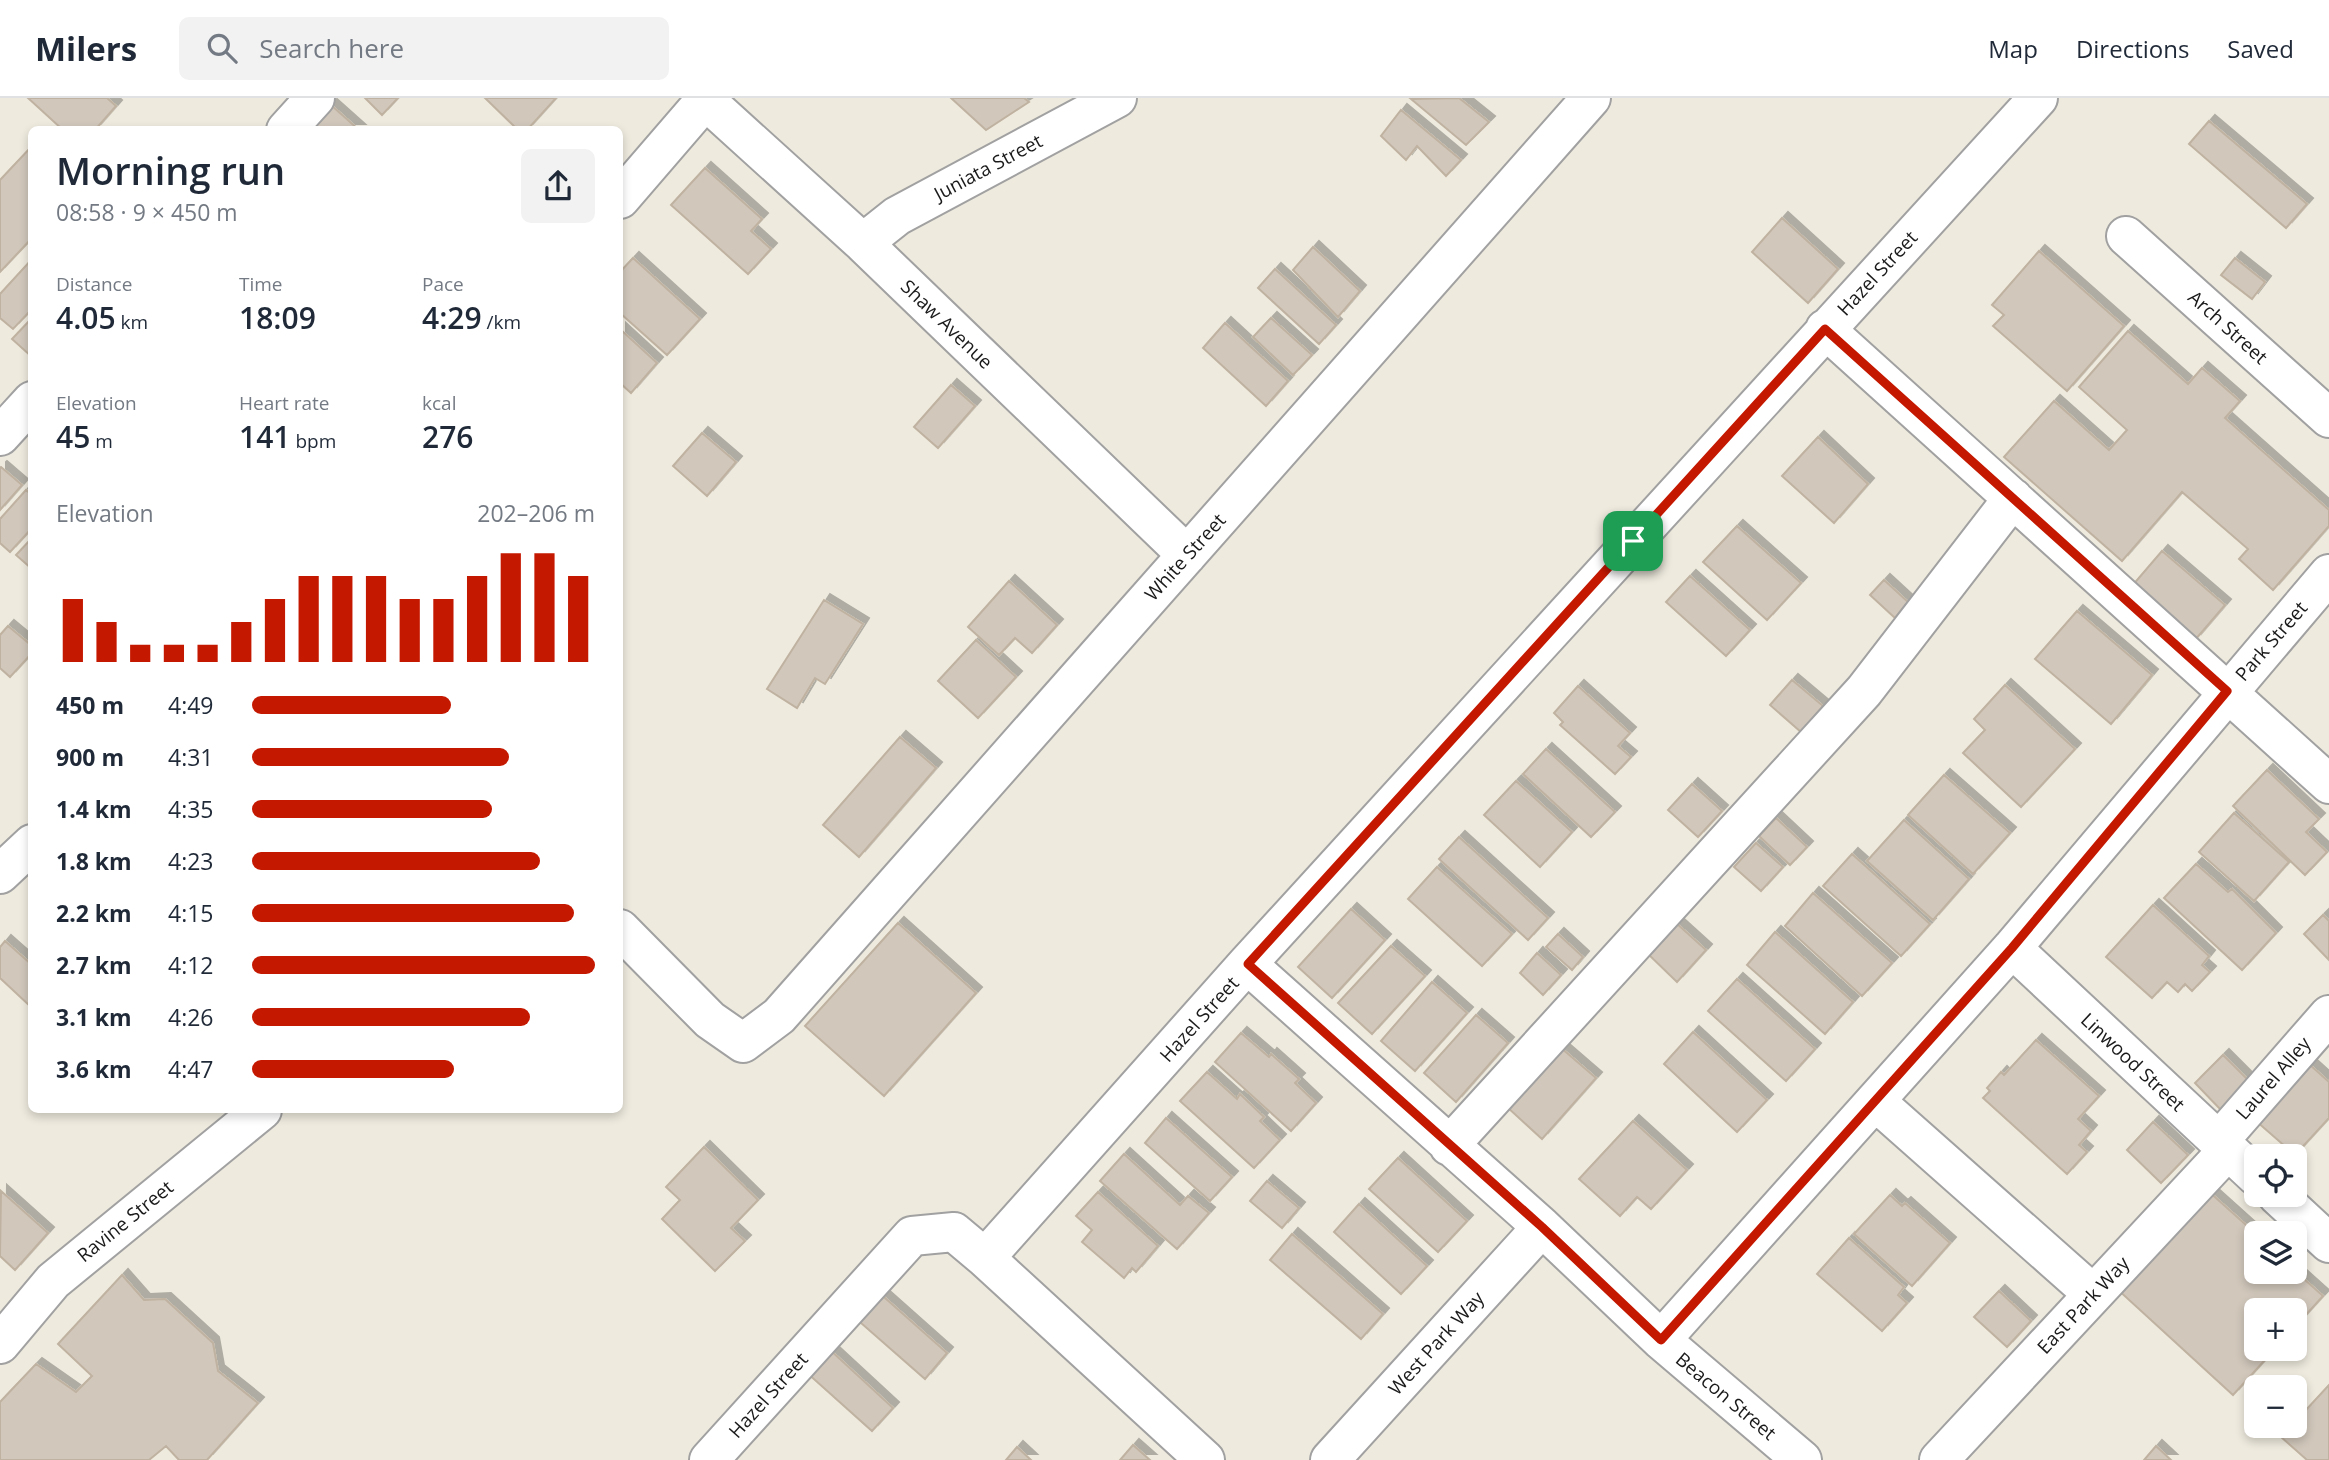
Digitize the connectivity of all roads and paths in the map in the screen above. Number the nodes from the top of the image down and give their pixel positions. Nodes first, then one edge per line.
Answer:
1 (315, 98) edge
2 (1117, 98) edge
3 (1591, 98) edge
4 (2038, 98) edge
5 (705, 99) edge
6 (290, 126) edge
7 (623, 195) edge
8 (2126, 236) dead end
9 (863, 243) junction
10 (1825, 329) junction
11 (2329, 418) edge
12 (2012, 498) junction
13 (1187, 555) junction
14 (2329, 574) edge
15 (2227, 691) junction
16 (2329, 784) edge
17 (28, 848) edge
18 (0, 874) edge
19 (623, 932) edge
20 (2012, 948) junction
21 (1248, 964) junction
22 (2329, 1015) edge
23 (1875, 1101) junction
24 (258, 1113) edge
25 (1449, 1146) junction
26 (2223, 1146) junction
27 (2244, 1165) edge
28 (2290, 1207) edge
29 (1542, 1227) junction
30 (2329, 1243) edge
31 (985, 1258) junction
32 (2093, 1294) junction
33 (1661, 1340) junction
34 (0, 1344) edge
35 (709, 1460) edge
36 (1205, 1460) edge
37 (1330, 1460) edge
38 (1802, 1460) edge
39 (1938, 1460) edge

1 - 6 street
2 - 9 street, Juniata Street
3 - 13 street, White Street
4 - 10 street, Hazel Street
5 - 7 street
5 - 9 street, Shaw Avenue
8 - 11 street, Arch Street
9 - 13 street, Shaw Avenue
10 - 12 street
10 - 21 street, Hazel Street
12 - 15 street
12 - 25 street
13 - 19 street, White Street
14 - 15 street, Park Street
15 - 16 street
15 - 20 street, Park Street
17 - 18 street
20 - 23 street, Park Street
20 - 26 street, Linwood Street
21 - 25 street, Beacon Street
21 - 31 street, Hazel Street
22 - 26 street, Laurel Alley
23 - 32 street
23 - 33 street, Park Street
24 - 34 street, Ravine Street
25 - 29 street, Beacon Street
26 - 27 street, Linwood Street
26 - 32 street, East Park Way
28 - 30 street
29 - 33 street, Beacon Street
29 - 37 street, West Park Way
31 - 35 street, Hazel Street
31 - 36 street, Hazel Street
32 - 39 street, East Park Way
33 - 38 street, Beacon Street

